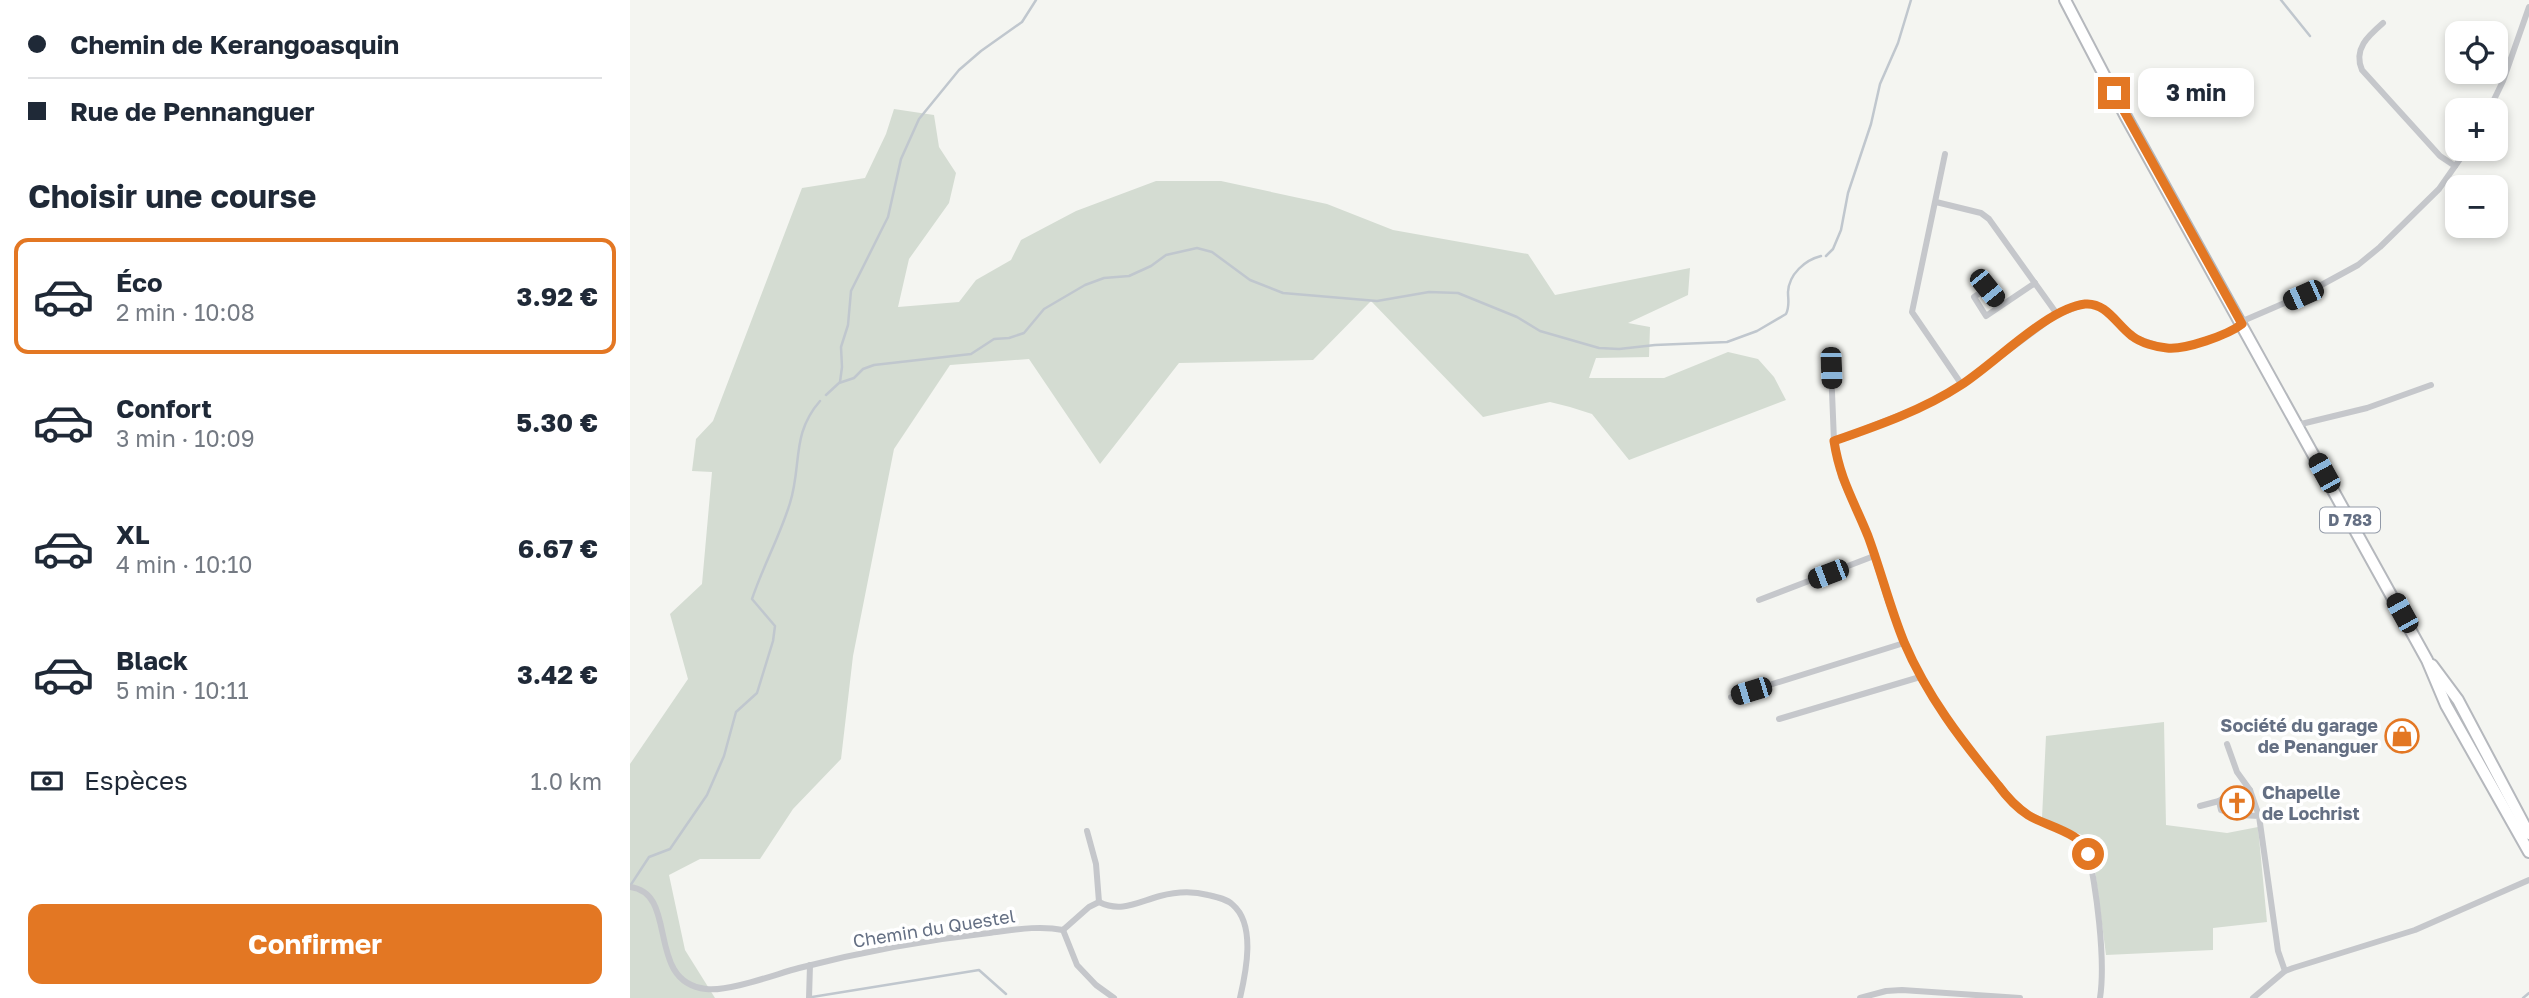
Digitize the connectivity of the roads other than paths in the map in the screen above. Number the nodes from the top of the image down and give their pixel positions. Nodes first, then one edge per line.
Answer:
1 (2065, 0) edge
2 (2529, 7) edge
3 (2383, 23) dead end
4 (2526, 31) edge
5 (2495, 98) edge
6 (1945, 153) dead end
7 (2459, 161) edge
8 (2455, 166) junction
9 (1936, 202) junction
10 (2035, 284) junction
11 (2001, 306) junction
12 (2057, 314) junction
13 (2242, 324) junction
14 (1831, 368) dead end
15 (2431, 384) dead end
16 (1962, 385) junction
17 (2297, 425) junction
18 (1834, 441) junction
19 (1874, 556) junction
20 (1759, 600) dead end
21 (1905, 643) junction
22 (2427, 660) junction
23 (1920, 677) junction
24 (1731, 697) dead end
25 (1779, 719) dead end
26 (2227, 744) dead end
27 (2250, 790) junction
28 (2219, 801) junction
29 (2200, 806) dead end
30 (2259, 816) junction
31 (1087, 831) dead end
32 (2529, 834) edge
33 (2529, 852) edge
34 (2529, 880) edge
35 (630, 887) edge
36 (1098, 902) junction
37 (1063, 930) junction
38 (810, 965) junction
39 (2286, 971) junction
40 (810, 998) edge
41 (1114, 998) edge
42 (1240, 998) edge
43 (1860, 998) edge
44 (2020, 998) edge
45 (2100, 998) edge
46 (2253, 998) edge

1 - 13 main road, D 783
2 - 4 street
3 - 8 street
4 - 5 street
6 - 9 street
7 - 8 street
8 - 13 street
9 - 10 street
9 - 16 street
10 - 11 street
10 - 12 street
11 - 11 street
12 - 13 street
12 - 16 street
13 - 17 main road, D 783
14 - 18 street
15 - 17 street
16 - 18 street
17 - 22 main road, D 783
18 - 19 street
19 - 20 street
19 - 21 street
21 - 23 street
21 - 24 street
22 - 32 main road, D 783
22 - 33 main road, D 783
23 - 25 street
23 - 45 street
26 - 27 street
27 - 28 street
27 - 30 street
28 - 29 street
28 - 30 street
30 - 39 street
31 - 36 street
34 - 39 street
35 - 38 street, Chemin du Questel
36 - 37 street
36 - 42 street
37 - 38 street, Chemin du Questel
37 - 41 street
38 - 40 street
39 - 46 street
43 - 44 street

